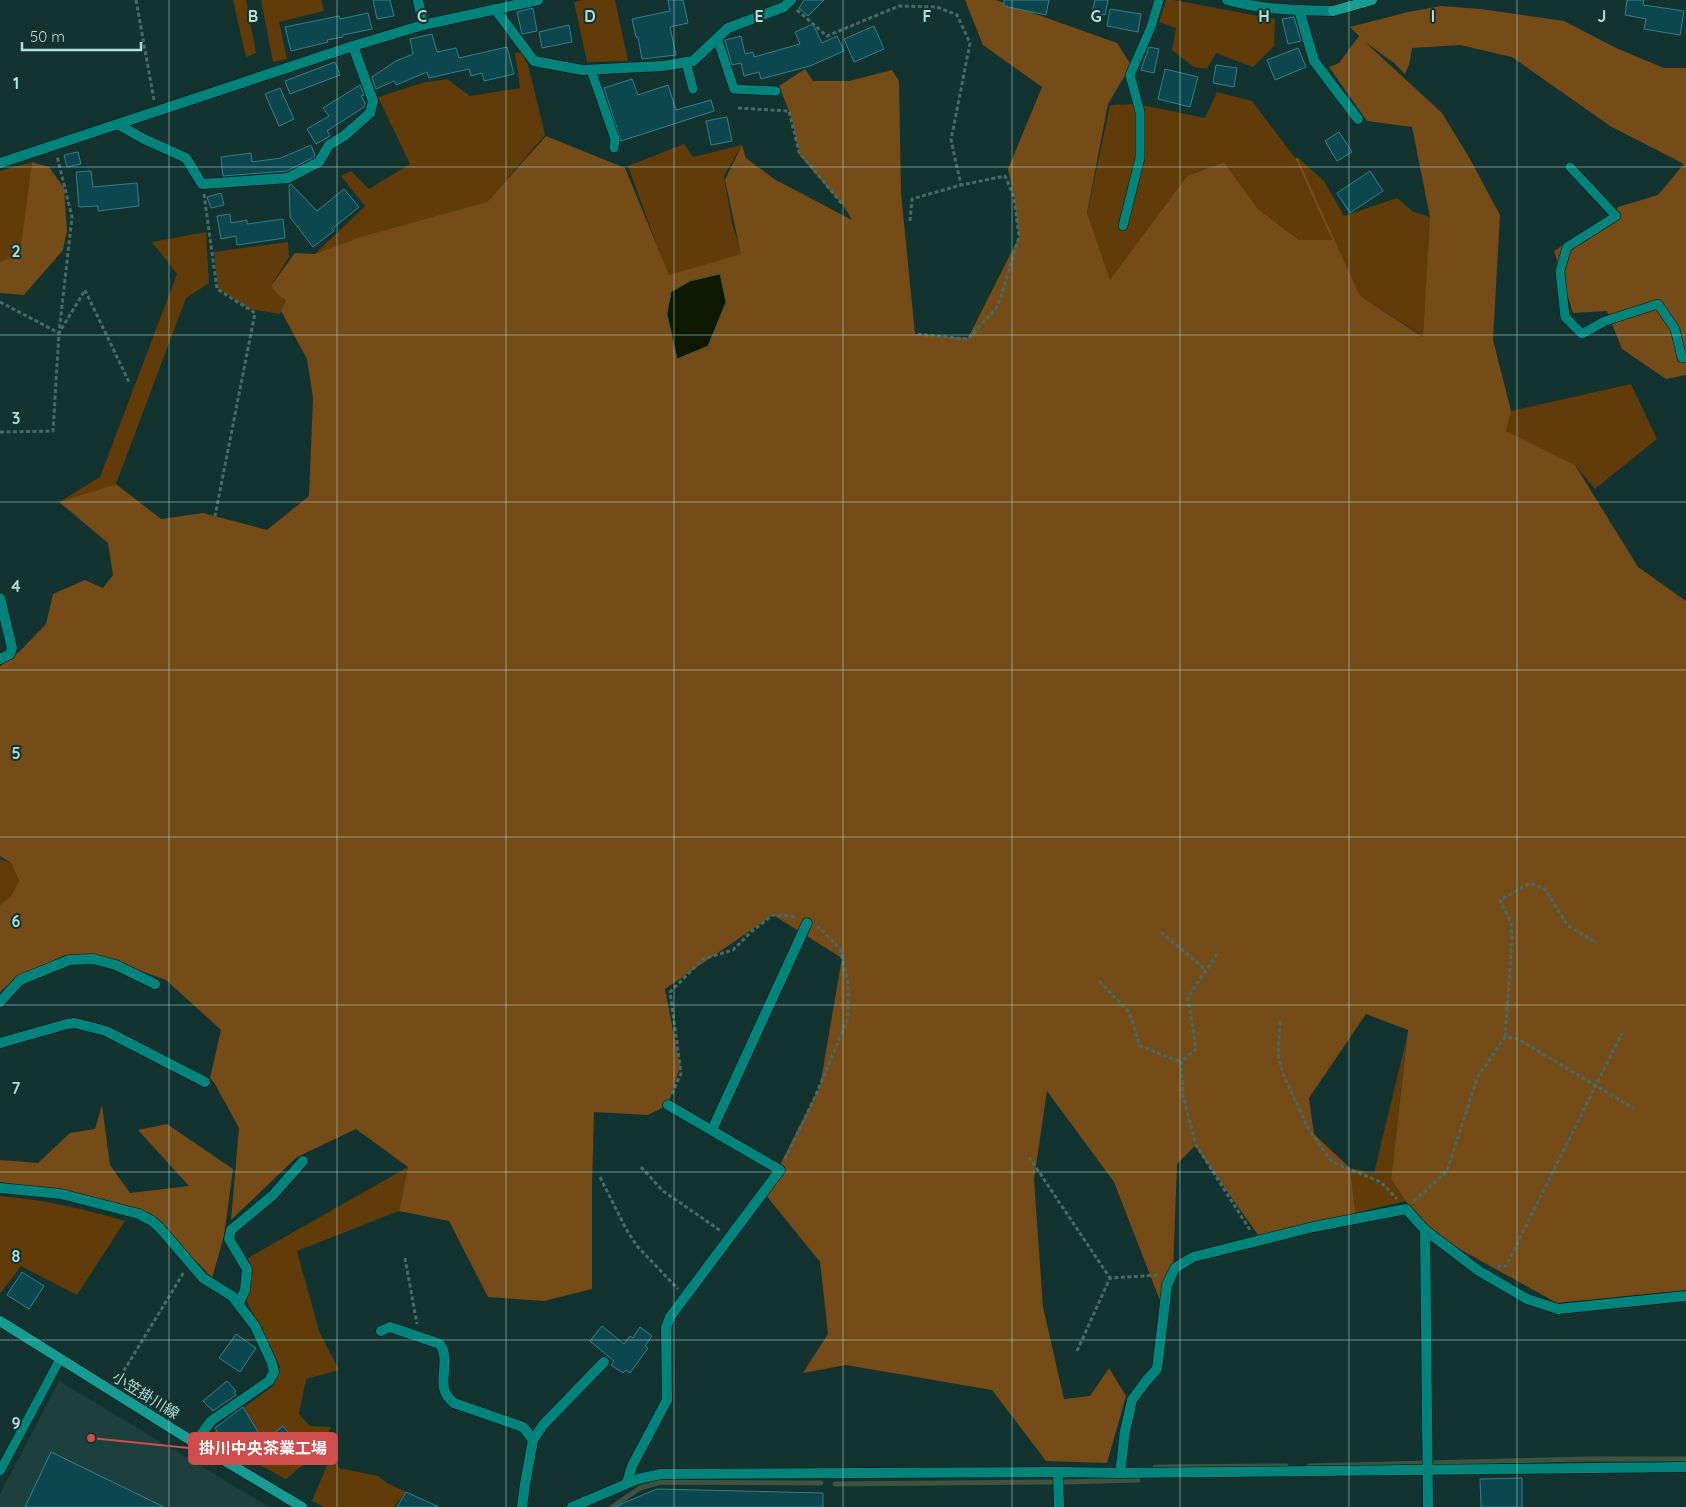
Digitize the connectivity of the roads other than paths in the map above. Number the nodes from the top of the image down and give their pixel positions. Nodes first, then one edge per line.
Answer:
1 (418, 0) edge
2 (538, 0) edge
3 (1159, 0) edge
4 (1227, 0) edge
5 (1372, 0) edge
6 (789, 1) edge
7 (495, 9) junction
8 (1299, 10) junction
9 (1333, 10) joint
10 (423, 25) junction
11 (717, 38) junction
12 (353, 46) junction
13 (686, 62) junction
14 (591, 70) junction
15 (693, 89) dead end
16 (776, 91) dead end
17 (1358, 118) dead end
18 (119, 124) junction
19 (614, 148) dead end
20 (0, 163) edge
21 (1570, 166) dead end
22 (1123, 226) dead end
23 (1686, 358) edge
24 (0, 598) edge
25 (0, 659) edge
26 (807, 923) dead end
27 (155, 984) dead end
28 (0, 1002) edge
29 (0, 1043) edge
30 (205, 1082) dead end
31 (668, 1105) dead end
32 (712, 1130) junction
33 (302, 1161) dead end
34 (0, 1188) edge
35 (1426, 1230) junction
36 (1686, 1296) edge
37 (238, 1303) junction
38 (0, 1321) edge
39 (381, 1331) dead end
40 (60, 1359) junction
41 (604, 1362) dead end
42 (533, 1440) junction
43 (195, 1443) junction
44 (1686, 1467) edge
45 (1427, 1469) junction
46 (0, 1471) edge
47 (1058, 1472) junction
48 (1120, 1473) junction
49 (627, 1483) junction
50 (302, 1507) edge
51 (522, 1507) edge
52 (572, 1507) edge
53 (1059, 1507) edge
54 (1428, 1507) edge

1 - 10 street
2 - 7 street
3 - 22 lane
4 - 8 street
5 - 9 main road
6 - 11 street
7 - 10 street
7 - 14 street
8 - 9 street
8 - 17 street
10 - 12 street
11 - 13 street
11 - 16 lane
12 - 18 street
12 - 18 street
13 - 14 street
13 - 15 lane
14 - 19 lane
18 - 20 street
21 - 23 lane
24 - 25 street
26 - 32 street
27 - 28 street
29 - 30 street
31 - 32 street
32 - 49 street
33 - 37 street
34 - 37 street
35 - 36 street
35 - 45 street
35 - 48 street
37 - 43 street
38 - 40 main road, 小笠掛川線
39 - 42 street
40 - 43 main road, 小笠掛川線
40 - 46 lane
41 - 42 street
42 - 51 street
43 - 50 main road, 小笠掛川線
44 - 45 street
45 - 48 street
45 - 54 street
47 - 48 street
47 - 49 street
47 - 53 street
49 - 52 street

